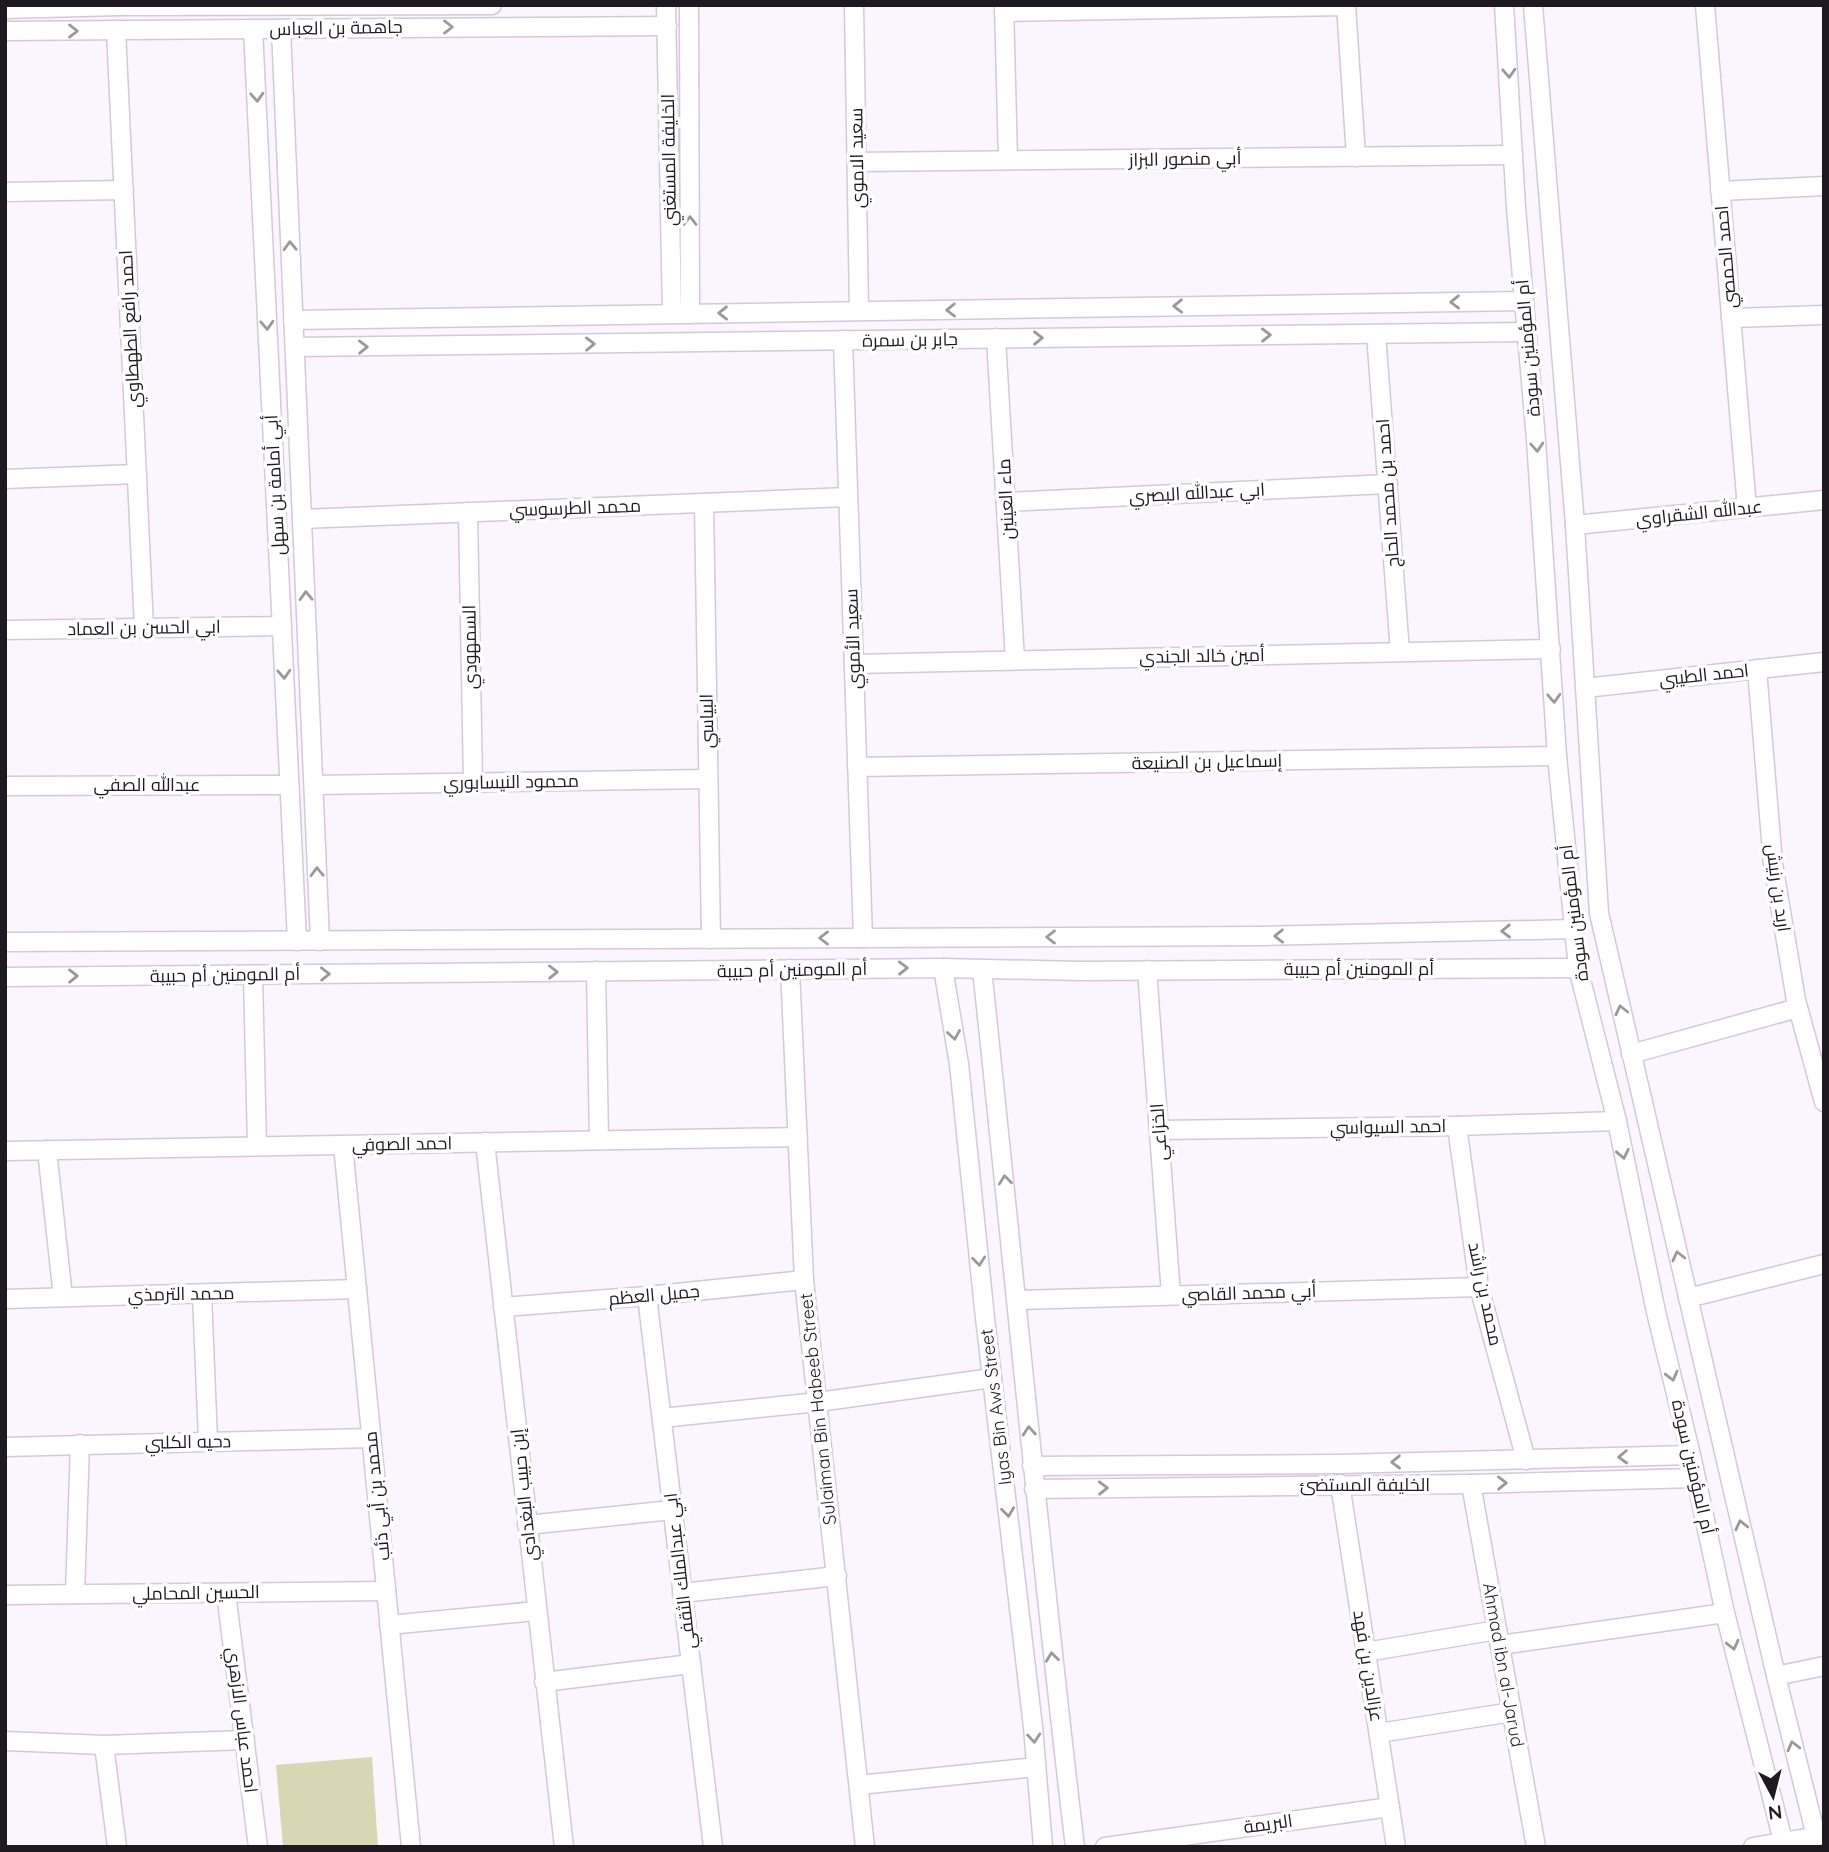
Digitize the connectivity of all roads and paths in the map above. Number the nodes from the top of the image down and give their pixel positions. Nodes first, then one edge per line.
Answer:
1 (492, 5) edge
2 (666, 5) edge
3 (689, 5) edge
4 (854, 5) edge
5 (1504, 5) edge
6 (1533, 5) edge
7 (1704, 5) edge
8 (1346, 6) edge
9 (1188, 7) edge
10 (1004, 8) edge
11 (5, 9) edge
12 (667, 26) junction
13 (253, 29) junction
14 (281, 29) junction
15 (116, 30) junction
16 (5, 31) edge
17 (1514, 155) junction
18 (1356, 157) junction
19 (1008, 160) junction
20 (857, 162) junction
21 (1824, 186) edge
22 (124, 190) junction
23 (1720, 191) junction
24 (5, 192) edge
25 (1523, 301) junction
26 (859, 311) junction
27 (672, 314) junction
28 (690, 314) junction
29 (1824, 315) edge
30 (1731, 318) junction
31 (293, 320) junction
32 (1526, 332) junction
33 (1377, 334) junction
34 (996, 338) junction
35 (843, 340) junction
36 (295, 348) junction
37 (137, 474) junction
38 (5, 479) edge
39 (1388, 484) junction
40 (848, 496) junction
41 (1824, 500) edge
42 (1006, 502) junction
43 (704, 503) junction
44 (1747, 508) junction
45 (468, 512) junction
46 (302, 519) junction
47 (1575, 525) junction
48 (282, 626) junction
49 (144, 628) junction
50 (5, 631) edge
51 (1551, 649) junction
52 (1400, 652) junction
53 (1015, 660) junction
54 (1824, 662) edge
55 (854, 664) junction
56 (1757, 669) junction
57 (1585, 688) junction
58 (1557, 756) junction
59 (857, 768) junction
60 (708, 779) junction
61 (473, 782) junction
62 (289, 785) junction
63 (314, 785) junction
64 (5, 786) edge
65 (1574, 929) junction
66 (863, 938) junction
67 (711, 939) junction
68 (320, 940) junction
69 (297, 941) junction
70 (5, 942) edge
71 (943, 968) junction
72 (1578, 968) junction
73 (982, 969) junction
74 (790, 970) junction
75 (1147, 970) junction
76 (596, 971) junction
77 (253, 975) junction
78 (5, 977) edge
79 (1798, 1009) junction
80 (1631, 1054) junction
81 (1824, 1102) edge
82 (1616, 1121) junction
83 (1457, 1126) junction
84 (1159, 1130) junction
85 (798, 1137) junction
86 (599, 1140) junction
87 (485, 1142) junction
88 (342, 1144) junction
89 (257, 1146) junction
90 (47, 1150) junction
91 (5, 1151) edge
92 (1824, 1264) edge
93 (804, 1280) junction
94 (1479, 1287) junction
95 (357, 1289) junction
96 (202, 1293) junction
97 (1171, 1295) junction
98 (647, 1296) junction
99 (63, 1297) junction
100 (1688, 1298) junction
101 (5, 1299) edge
102 (1018, 1300) junction
103 (503, 1307) junction
104 (992, 1378) junction
105 (818, 1402) junction
106 (662, 1418) junction
107 (371, 1438) junction
108 (208, 1441) junction
109 (80, 1444) junction
110 (5, 1447) edge
111 (1691, 1455) junction
112 (1526, 1460) junction
113 (1032, 1466) junction
114 (1696, 1478) junction
115 (1471, 1484) junction
116 (1340, 1485) junction
117 (1034, 1489) junction
118 (673, 1510) junction
119 (527, 1525) junction
120 (836, 1576) junction
121 (386, 1591) junction
122 (226, 1592) junction
123 (682, 1593) junction
124 (75, 1594) junction
125 (5, 1595) edge
126 (536, 1611) junction
127 (1725, 1613) junction
128 (389, 1625) junction
129 (1498, 1637) junction
130 (1366, 1652) junction
131 (691, 1664) junction
132 (1824, 1666) edge
133 (1776, 1676) junction
134 (544, 1682) junction
135 (1512, 1712) junction
136 (1379, 1732) junction
137 (245, 1740) junction
138 (5, 1741) edge
139 (104, 1745) junction
140 (1036, 1767) junction
141 (859, 1784) junction
142 (1390, 1807) junction
143 (1820, 1836) edge
144 (1783, 1841) junction
145 (117, 1847) edge
146 (258, 1847) edge
147 (411, 1847) edge
148 (564, 1847) edge
149 (713, 1847) edge
150 (865, 1847) edge
151 (1043, 1847) edge
152 (1075, 1847) edge
153 (1105, 1847) edge
154 (1396, 1847) edge
155 (1536, 1847) edge
156 (1753, 1847) edge

1 - 11 street, جاهمة بن العباس
2 - 12 street, الخليفة المستغني
28 -> 3 street, الخليفة المستغني
4 - 20 street, سعيد الاموي
5 -> 17 street, أم المؤمنين سودة
6 - 47 street, أم المؤمنين سودة
7 - 23 street, احمد الحمصي
8 - 9 street
8 - 18 street
9 - 10 street
10 - 19 street
14 -> 12 street, جاهمة بن العباس
12 - 27 street, الخليفة المستغني
13 - 14 street, جاهمة بن العباس
13 - 15 street, جاهمة بن العباس
13 -> 48 street, أبي أمامة بن سهل
31 -> 14 street, أبي أمامة بن سهل
16 -> 15 street, جاهمة بن العباس
15 - 22 street, احمد رافع الطهطاوي
17 - 18 street, أبي منصور البزاز
17 - 25 street, أم المؤمنين سودة
18 - 19 street, أبي منصور البزاز
19 - 20 street, أبي منصور البزاز
20 - 26 street, سعيد الاموي
21 - 23 street
22 - 24 street
22 - 37 street, احمد رافع الطهطاوي
23 - 30 street, احمد الحمصي
25 -> 26 street, جابر بن سمرة
25 - 32 street, أم المؤمنين سودة
26 -> 28 street, جابر بن سمرة
27 - 28 street, جابر بن سمرة
27 - 31 street, جابر بن سمرة
29 - 30 street
30 - 44 street, احمد الحمصي
31 - 36 street, أبي أمامة بن سهل
32 - 33 street, جابر بن سمرة
32 -> 51 street, أم المؤمنين سودة
34 -> 33 street, جابر بن سمرة
33 - 39 street, احمد بن محمد الحاج
34 - 35 street, جابر بن سمرة
34 - 42 street, ماء العينين
36 -> 35 street, جابر بن سمرة
35 - 40 street, سعيد الأموي
36 - 46 street, أبي أمامة بن سهل
37 - 38 street
37 - 49 street, احمد رافع الطهطاوي
39 - 42 street, ابي عبدالله البصري
39 - 52 street, احمد بن محمد الحاج
40 - 43 street, محمد الطرسوسي
40 - 55 street, سعيد الأموي
41 - 44 street, عبدالله الشقراوي
42 - 53 street, ماء العينين
43 - 45 street, محمد الطرسوسي
43 - 60 street, البياسي
44 - 47 street, عبدالله الشقراوي
45 - 46 street, محمد الطرسوسي
45 - 61 street, السمهودي
63 -> 46 street, أبي أمامة بن سهل
47 - 57 street, أم المؤمنين سودة
48 - 49 street, ابي الحسن بن العماد
48 -> 62 street, أبي أمامة بن سهل
49 - 50 street, ابي الحسن بن العماد
51 - 52 street, أمين خالد الجندي
51 -> 58 street, أم المؤمنين سودة
52 - 53 street, أمين خالد الجندي
53 - 55 street, أمين خالد الجندي
54 - 56 street, احمد الطيبي
55 - 59 street, سعيد الأموي
56 - 57 street, احمد الطيبي
56 - 79 street, اربد بن رنيش
80 -> 57 street, أم المؤمنين سودة
58 - 59 street, إسماعيل بن الصنيعة
58 - 65 street, أم المؤمنين سودة
59 - 66 street, سعيد الأموي
60 - 61 street, محمود النيسابوري
60 - 67 street, البياسي
61 - 63 street, محمود النيسابوري
62 - 64 street, عبدالله الصفي
62 - 69 street, أبي أمامة بن سهل
68 -> 63 street, أبي أمامة بن سهل
65 -> 66 street, أم المومنين أم حبيبة
65 - 72 street, أم المؤمنين سودة
66 -> 67 street, أم المومنين أم حبيبة
67 - 68 street, أم المومنين أم حبيبة
68 - 69 street, أم المومنين أم حبيبة
69 - 70 street, أم المومنين أم حبيبة
71 - 73 street, أم المومنين أم حبيبة
74 -> 71 street, أم المومنين أم حبيبة
71 -> 104 street, Iyas Bin Aws Street
72 - 75 street, أم المومنين أم حبيبة
72 - 82 street, أم المؤمنين سودة
73 - 75 street, أم المومنين أم حبيبة
102 -> 73 street, Iyas Bin Aws Street
74 - 76 street, أم المومنين أم حبيبة
74 - 85 street, Sulaiman Bin Habeeb Street
75 - 84 street, الخزاعي
77 -> 76 street, أم المومنين أم حبيبة
76 - 86 street
78 -> 77 street, أم المومنين أم حبيبة
77 - 89 street
79 - 80 street
79 - 81 street, اربد بن رنيش
100 -> 80 street, أم المؤمنين سودة
82 - 83 street, احمد السيواسي
82 -> 111 street, أم المؤمنين سودة
83 - 84 street, احمد السيواسي
83 - 94 street, محمد بن راشد
84 - 97 street, الخزاعي
85 - 86 street, احمد الصوفي
85 - 93 street, Sulaiman Bin Habeeb Street
86 - 87 street, احمد الصوفي
87 - 88 street, احمد الصوفي
87 - 103 street, إبن حبيب البغدادي
88 - 89 street, احمد الصوفي
88 - 95 street, محمد بن أبي ذئب
89 - 90 street, احمد الصوفي
90 - 91 street, احمد الصوفي
90 - 99 street
92 - 100 street
93 - 98 street, جميل العظم
93 - 105 street, Sulaiman Bin Habeeb Street
94 - 97 street, أبي محمد القاصي
94 - 112 street, محمد بن راشد
95 - 96 street, محمد الترمذي
95 - 107 street, محمد بن أبي ذئب
96 - 99 street, محمد الترمذي
96 - 108 street
97 - 102 street, أبي محمد القاصي
98 - 103 street, جميل العظم
98 - 106 street, ابي عبدالملك الثقفي
99 - 101 street, محمد الترمذي
133 -> 100 street, أم المؤمنين سودة
113 -> 102 street, Iyas Bin Aws Street
103 - 119 street, إبن حبيب البغدادي
104 - 105 street
104 -> 140 street, Iyas Bin Aws Street
105 - 106 street
105 - 120 street, Sulaiman Bin Habeeb Street
106 - 118 street, ابي عبدالملك الثقفي
107 - 108 street, دحيه الكلبي
107 - 121 street, محمد بن أبي ذئب
108 - 109 street, دحيه الكلبي
109 - 110 street, دحيه الكلبي
109 - 124 street
111 -> 112 street, الخليفة المستضئ
111 - 114 street, أم المؤمنين سودة
112 -> 113 street, الخليفة المستضئ
113 - 117 street, Iyas Bin Aws Street
115 -> 114 street, الخليفة المستضئ
114 - 127 street, أم المؤمنين سودة
115 - 116 street, الخليفة المستضئ
115 - 129 street, Ahmad ibn al-Jarud
117 -> 116 street, الخليفة المستضئ
116 - 130 street, عزالدين بن فهد
152 -> 117 street, Iyas Bin Aws Street
118 - 119 street
118 - 123 street, ابي عبدالملك الثقفي
119 - 126 street, إبن حبيب البغدادي
120 - 123 street
120 - 141 street, Sulaiman Bin Habeeb Street
121 - 122 street, الحسين المحاملي
121 - 128 street, محمد بن أبي ذئب
122 - 124 street, الحسين المحاملي
122 - 137 street, احمد عباس الازهري
123 - 131 street, ابي عبدالملك الثقفي
124 - 125 street, الحسين المحاملي
126 - 128 street
126 - 134 street, إبن حبيب البغدادي
127 - 129 street
127 -> 144 street, أم المؤمنين سودة
128 - 147 street, محمد بن أبي ذئب
129 - 130 street
129 - 135 street, Ahmad ibn al-Jarud
130 - 136 street, عزالدين بن فهد
131 - 134 street
131 - 149 street, ابي عبدالملك الثقفي
132 - 133 street
143 -> 133 street, أم المؤمنين سودة
134 - 148 street, إبن حبيب البغدادي
135 - 136 street
135 - 155 street, Ahmad ibn al-Jarud
136 - 142 street, عزالدين بن فهد
137 - 139 street
137 - 146 street, احمد عباس الازهري
138 - 139 street
139 - 145 street
140 - 141 street
140 - 151 street, Iyas Bin Aws Street
141 - 150 street, Sulaiman Bin Habeeb Street
142 - 153 street, البريمة
142 - 154 street, عزالدين بن فهد
143 - 144 street
144 - 156 street

